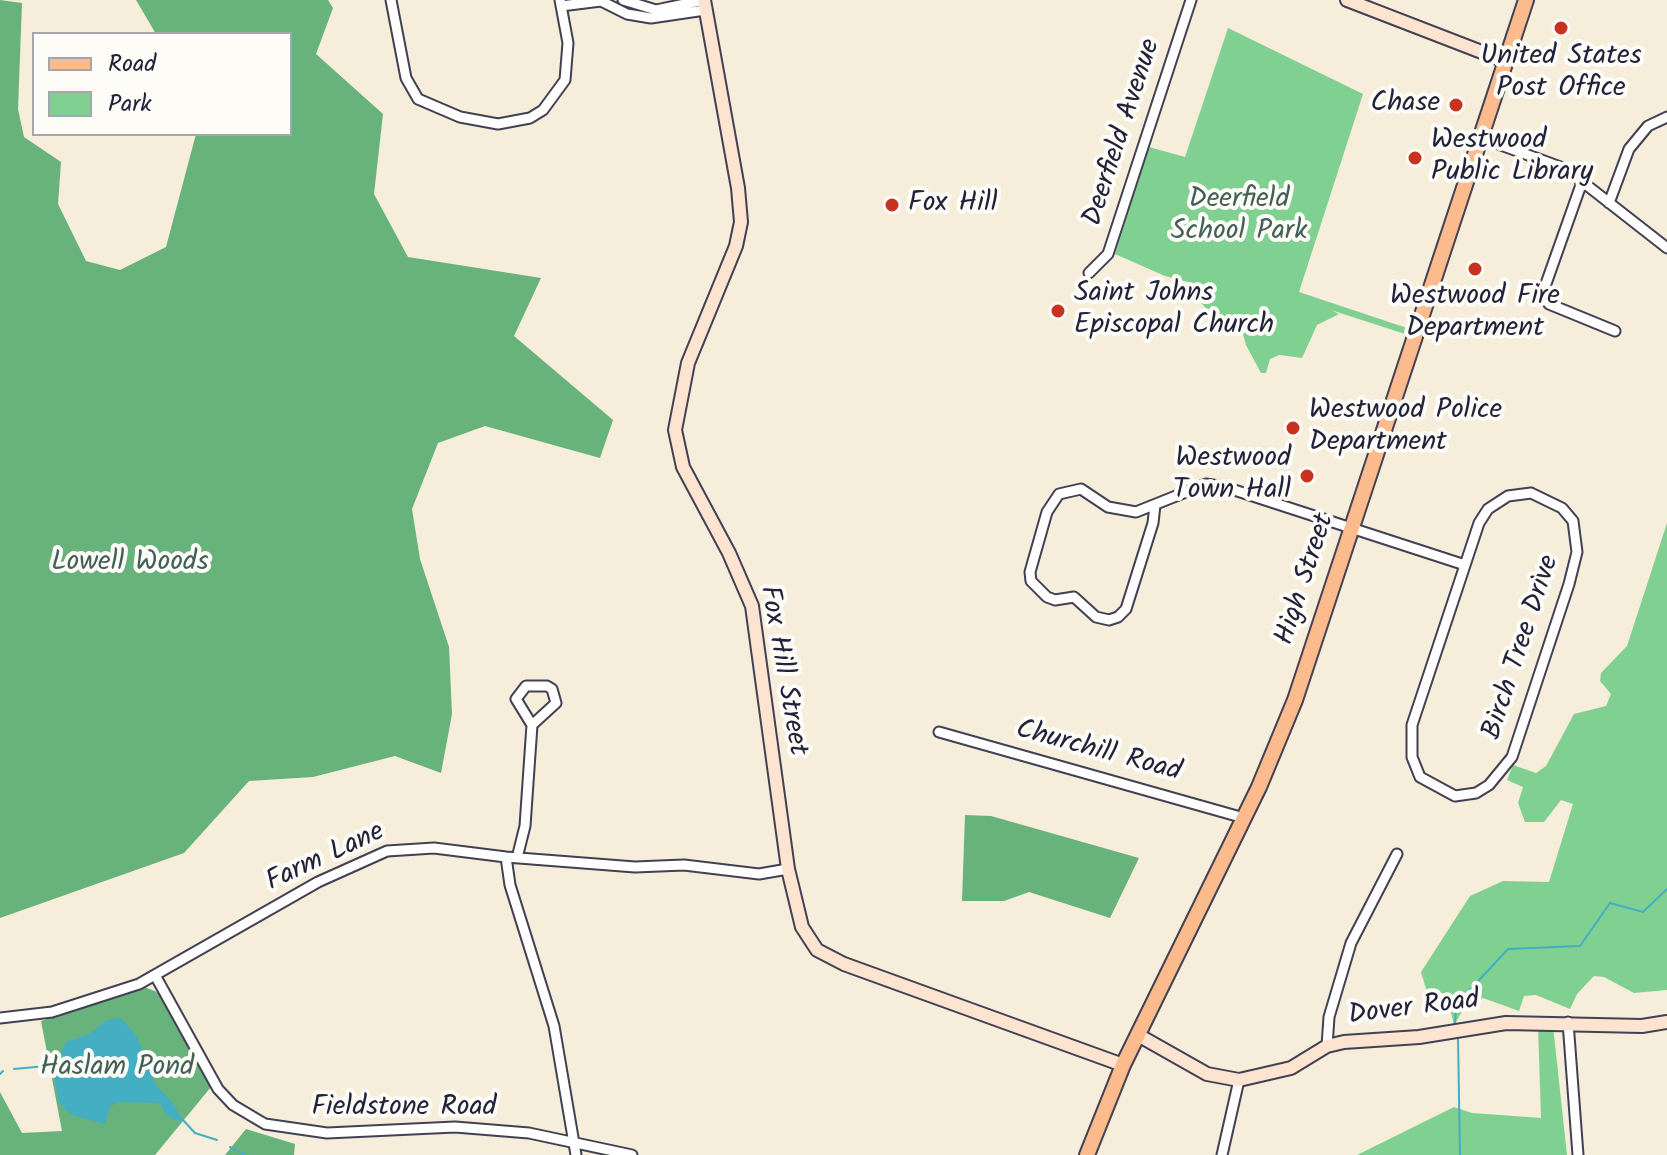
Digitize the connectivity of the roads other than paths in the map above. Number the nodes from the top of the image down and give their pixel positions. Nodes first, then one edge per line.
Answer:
1 (391, 0) edge
2 (623, 0) edge
3 (1191, 0) edge
4 (1348, 0) edge
5 (1526, 0) edge
6 (560, 3) edge
7 (704, 4) edge
8 (1505, 61) junction
9 (1667, 117) edge
10 (1479, 137) junction
11 (1582, 182) junction
12 (1609, 203) junction
13 (1667, 248) edge
14 (1089, 273) dead end
15 (1615, 331) dead end
16 (1155, 505) junction
17 (1351, 528) junction
18 (1465, 565) junction
19 (532, 725) junction
20 (939, 732) dead end
21 (1244, 818) junction
22 (1397, 854) dead end
23 (506, 857) junction
24 (517, 858) junction
25 (788, 869) junction
26 (156, 977) junction
27 (0, 1018) edge
28 (1568, 1022) junction
29 (1667, 1022) edge
30 (1138, 1035) junction
31 (1327, 1046) junction
32 (1123, 1065) junction
33 (1239, 1080) junction
34 (574, 1143) junction
35 (576, 1155) edge
36 (632, 1155) edge
37 (1087, 1155) edge
38 (1222, 1155) edge
39 (1578, 1155) edge

1 - 6 street
2 - 7 street
3 - 14 street, Deerfield Avenue
4 - 8 street
5 - 8 main road, High Street
6 - 7 street
7 - 25 street, Fox Hill Street
8 - 10 main road, High Street
9 - 12 street
10 - 11 street
10 - 17 main road, High Street
11 - 12 street
11 - 15 street
12 - 13 street
16 - 16 street
16 - 17 street
17 - 18 street
17 - 21 main road, High Street
18 - 18 street, Birch Tree Drive
19 - 19 street
19 - 24 street
20 - 21 street, Churchill Road
21 - 30 main road, High Street
22 - 31 street
23 - 24 street, Farm Lane
23 - 26 street, Farm Lane
23 - 34 street
24 - 25 street, Farm Lane
25 - 32 street, Fox Hill Street
26 - 27 street, Farm Lane
26 - 34 street, Fieldstone Road
28 - 29 street, Dover Road
28 - 31 street, Dover Road
28 - 39 street
30 - 32 main road, High Street
30 - 33 street, Dover Road
31 - 33 street, Dover Road
32 - 37 main road, High Street
33 - 38 street
34 - 35 street
34 - 36 street, Fieldstone Road

